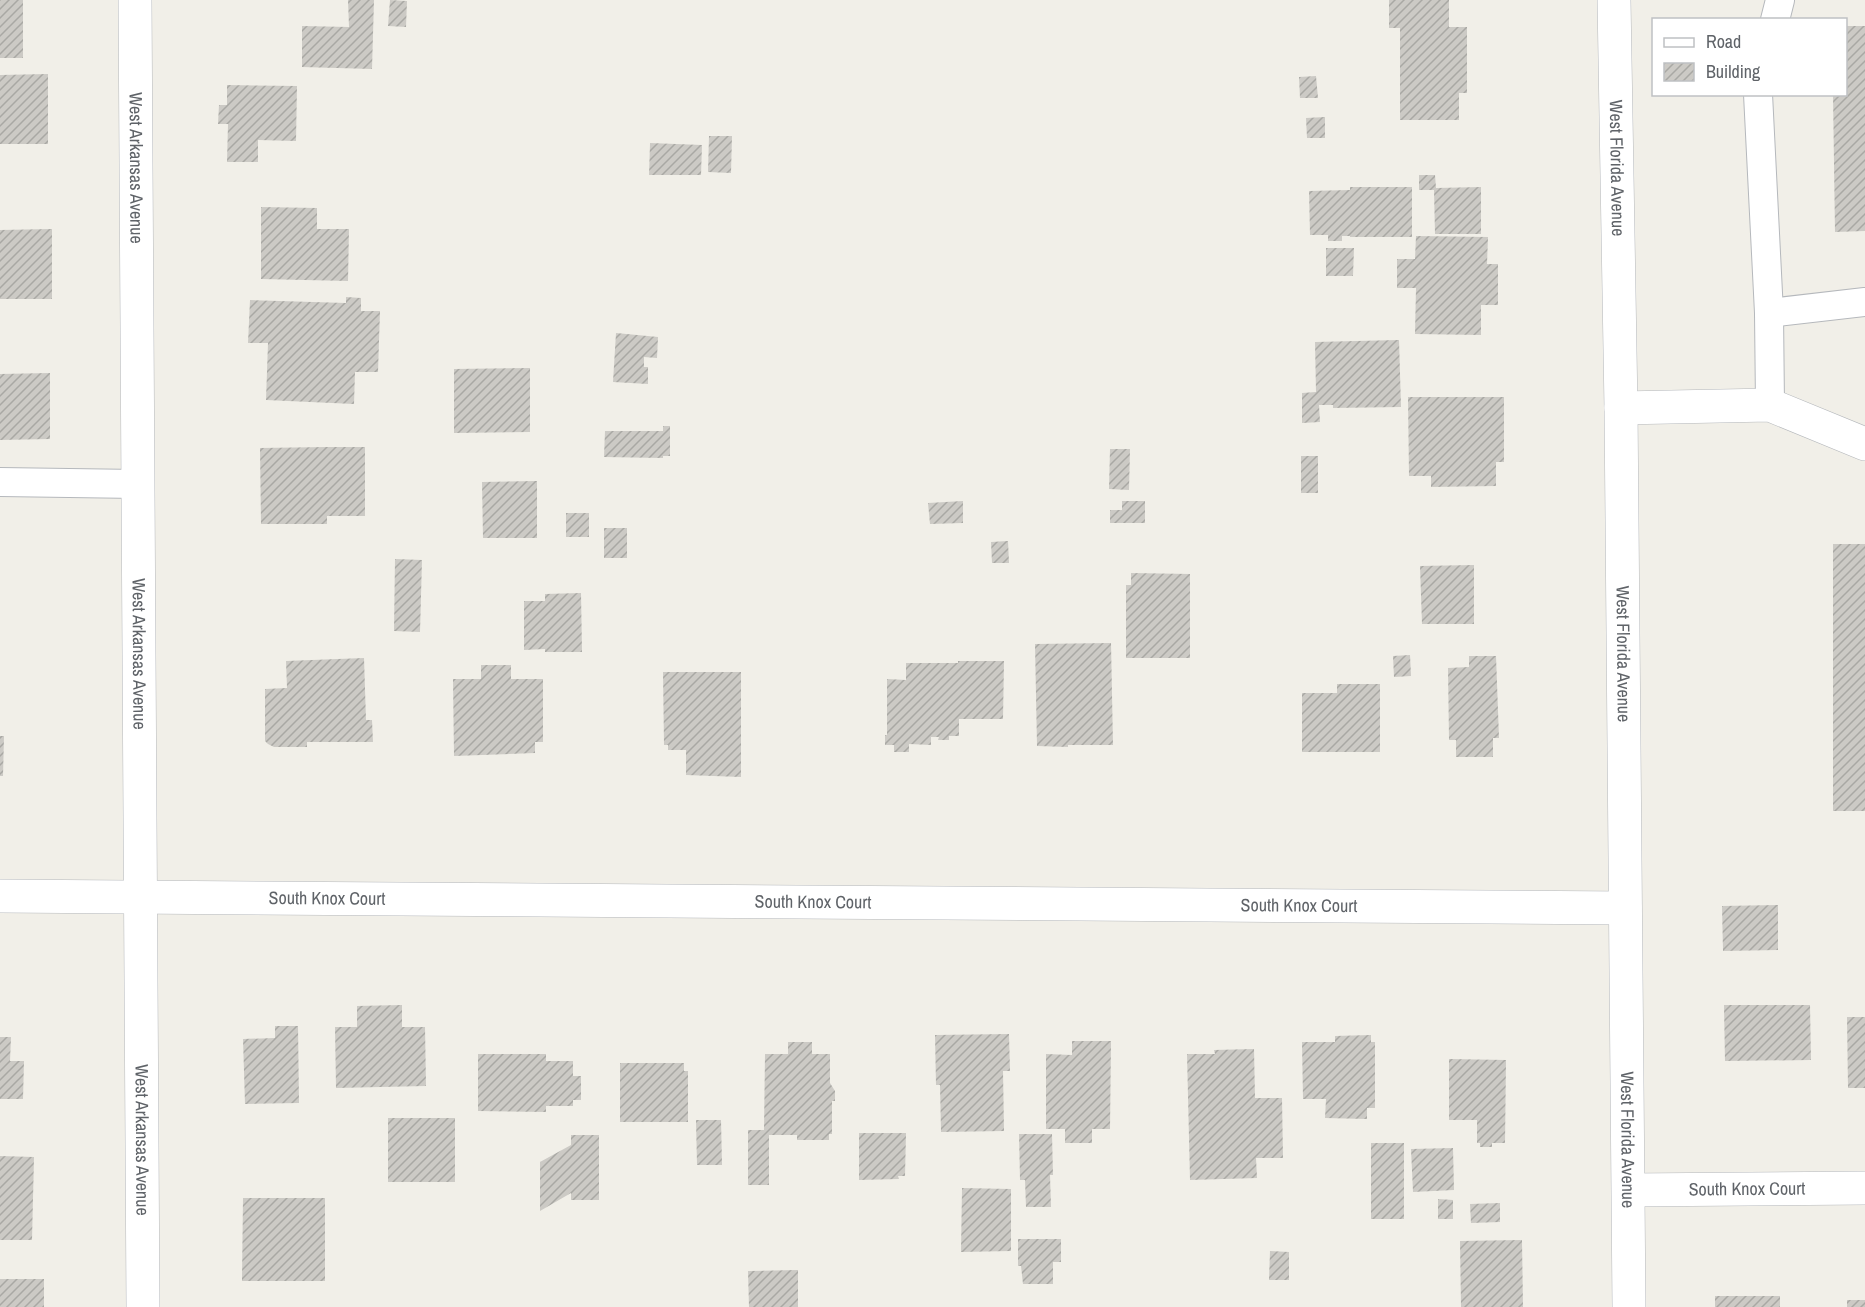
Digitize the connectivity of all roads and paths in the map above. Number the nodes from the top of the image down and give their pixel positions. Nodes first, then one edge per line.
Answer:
1 (135, 0) edge
2 (1614, 0) edge
3 (1780, 0) edge
4 (1776, 18) edge
5 (1758, 96) edge
6 (1865, 302) edge
7 (1769, 313) junction
8 (1770, 405) junction
9 (1621, 408) junction
10 (1865, 444) edge
11 (0, 482) edge
12 (138, 484) junction
13 (0, 896) edge
14 (140, 896) junction
15 (1625, 908) junction
16 (1865, 1188) edge
17 (1629, 1190) junction
18 (143, 1307) edge
19 (1629, 1307) edge

1 - 12 street, West Arkansas Avenue
2 - 9 street, West Florida Avenue
3 - 4 lane
5 - 7 lane
6 - 7 lane
7 - 8 lane
8 - 9 street
8 - 10 street
9 - 15 street, West Florida Avenue
11 - 12 lane
12 - 14 street, West Arkansas Avenue
13 - 14 street, South Knox Court
14 - 15 street, South Knox Court
14 - 18 street, West Arkansas Avenue
15 - 17 street, West Florida Avenue
16 - 17 street, South Knox Court
17 - 19 street, West Florida Avenue

